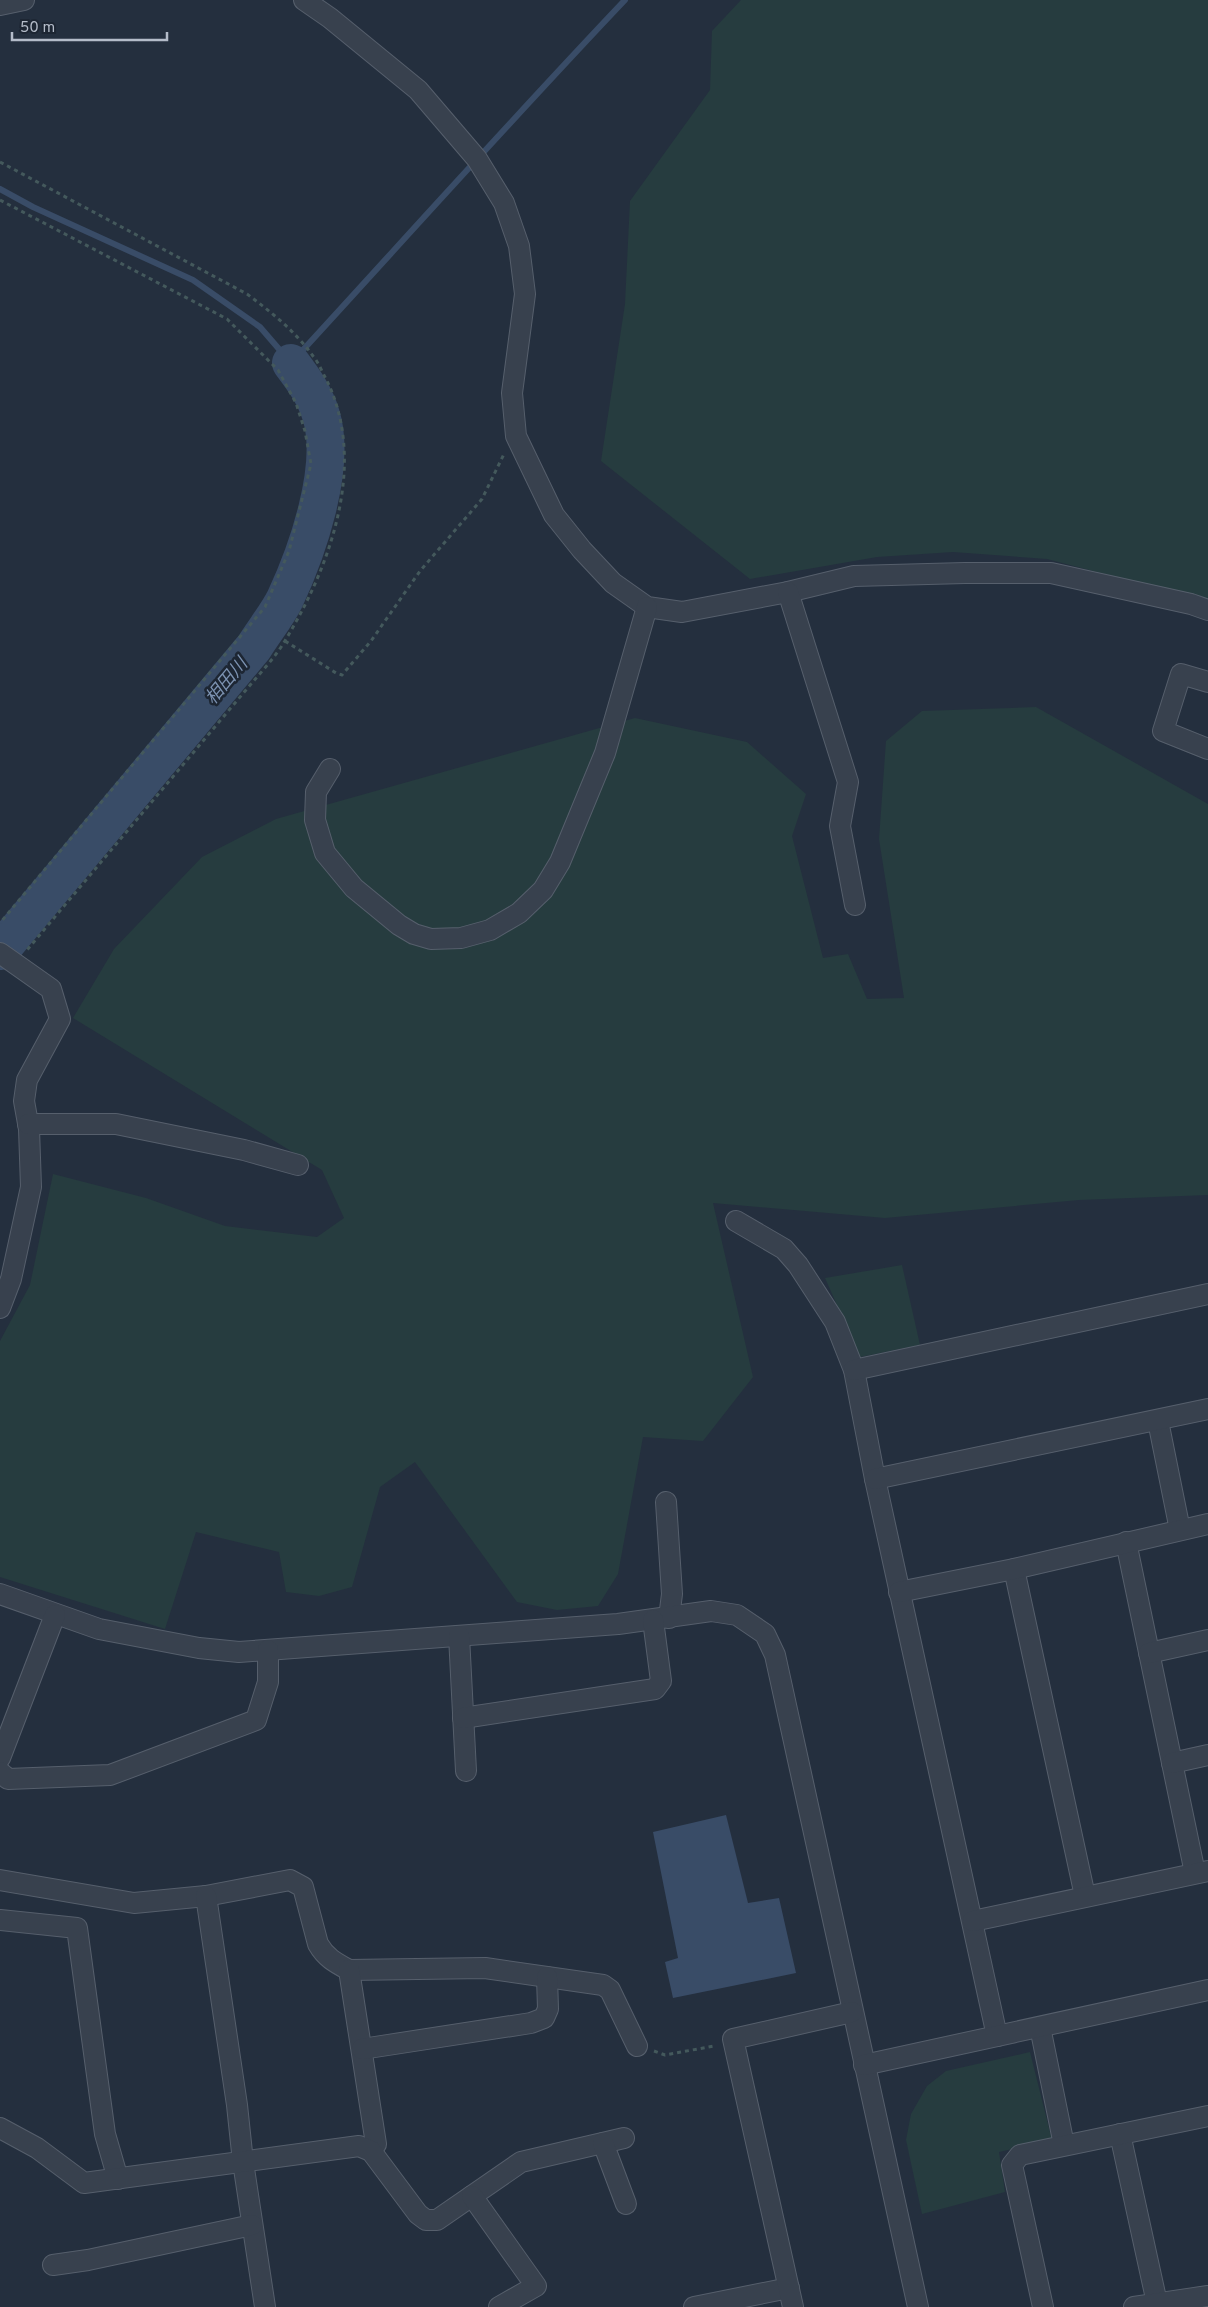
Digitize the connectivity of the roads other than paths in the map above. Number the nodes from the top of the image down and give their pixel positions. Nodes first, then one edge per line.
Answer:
1 (24, 0) edge
2 (304, 0) edge
3 (0, 6) edge
4 (788, 592) junction
5 (647, 607) junction
6 (1208, 610) edge
7 (1208, 682) edge
8 (1208, 749) edge
9 (330, 769) dead end
10 (854, 905) dead end
11 (8, 958) edge
12 (28, 1124) junction
13 (298, 1165) dead end
14 (736, 1221) dead end
15 (1208, 1294) edge
16 (0, 1308) edge
17 (854, 1370) junction
18 (1208, 1409) edge
19 (1158, 1421) junction
20 (875, 1479) junction
21 (666, 1502) dead end
22 (1208, 1524) edge
23 (1180, 1530) junction
24 (1126, 1542) junction
25 (1014, 1569) junction
26 (899, 1592) junction
27 (0, 1594) edge
28 (55, 1615) junction
29 (667, 1618) junction
30 (460, 1636) junction
31 (1208, 1640) edge
32 (268, 1650) junction
33 (1149, 1653) junction
34 (464, 1718) junction
35 (1208, 1755) edge
36 (0, 1758) edge
37 (1172, 1764) junction
38 (466, 1771) dead end
39 (0, 1772) edge
40 (1202, 1872) edge
41 (0, 1880) edge
42 (206, 1896) junction
43 (1085, 1896) junction
44 (0, 1920) edge
45 (973, 1921) junction
46 (349, 1970) junction
47 (547, 1977) junction
48 (1208, 1990) edge
49 (852, 2012) junction
50 (1040, 2027) junction
51 (998, 2036) junction
52 (637, 2046) road end
53 (362, 2049) junction
54 (864, 2065) junction
55 (1208, 2116) edge
56 (0, 2128) edge
57 (1120, 2134) junction
58 (624, 2138) dead end
59 (603, 2143) junction
60 (1064, 2145) junction
61 (371, 2151) junction
62 (242, 2162) junction
63 (118, 2179) junction
64 (472, 2196) junction
65 (626, 2204) dead end
66 (252, 2225) junction
67 (53, 2265) dead end
68 (1208, 2296) edge
69 (791, 2298) edge
70 (1157, 2303) junction
71 (694, 2306) edge
72 (265, 2307) edge
73 (499, 2307) edge
74 (918, 2307) edge
75 (1043, 2307) edge
76 (1134, 2307) edge

1 - 3 street
2 - 5 street
4 - 5 street
4 - 6 street
4 - 10 street
5 - 9 street
7 - 8 street
11 - 12 street
12 - 13 street
12 - 16 street
14 - 17 street
15 - 17 street
17 - 20 street
18 - 19 street
19 - 20 street
19 - 23 street
20 - 26 street
21 - 29 street
22 - 23 street
23 - 24 street
24 - 25 street
24 - 33 street
25 - 26 street
25 - 43 street
26 - 45 street
27 - 28 street
28 - 32 street
28 - 36 street
29 - 30 street
29 - 34 street
29 - 49 street
30 - 32 street
30 - 34 street
31 - 33 street
32 - 39 street
33 - 37 street
34 - 38 street
35 - 37 street
37 - 40 street
40 - 43 street
41 - 42 street
42 - 46 street
42 - 62 street
43 - 45 street
44 - 63 street
45 - 51 street
46 - 47 street
46 - 53 street
47 - 52 street
47 - 53 street
48 - 50 street
49 - 54 street
49 - 69 street
50 - 51 street
50 - 60 street
51 - 54 street
53 - 61 street
54 - 74 street
55 - 57 street
56 - 63 street
57 - 60 street
57 - 70 street
58 - 59 street
59 - 64 street
59 - 65 street
60 - 75 street
61 - 62 street
61 - 64 street
62 - 63 street
62 - 66 street
64 - 73 street
66 - 67 street
66 - 72 street
68 - 70 street
69 - 71 street
70 - 76 street

